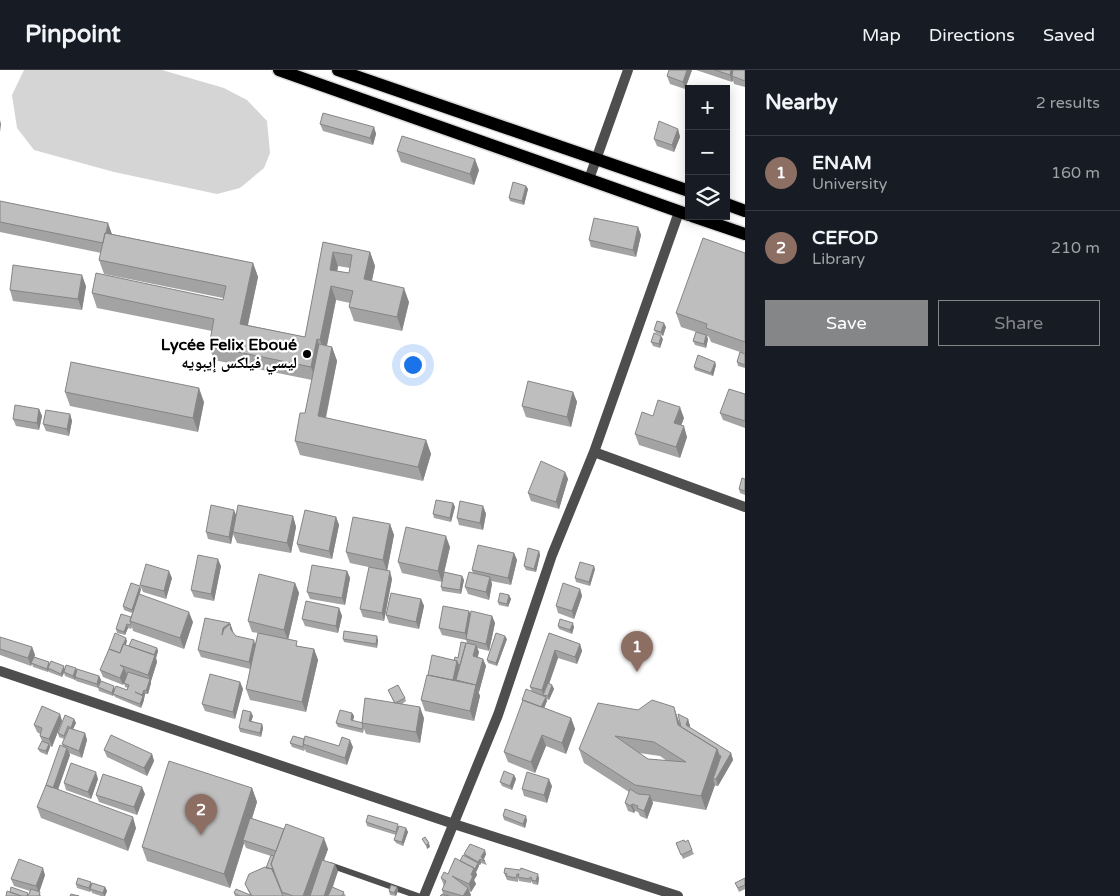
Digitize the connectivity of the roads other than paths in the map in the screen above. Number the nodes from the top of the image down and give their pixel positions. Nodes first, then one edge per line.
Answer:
1 (279, 70) edge
2 (338, 70) edge
3 (628, 70) edge
4 (316, 76) edge
5 (596, 158) junction
6 (589, 180) junction
7 (685, 190) edge
8 (730, 205) edge
9 (745, 211) edge
10 (685, 213) edge
11 (685, 219) edge
12 (704, 220) edge
13 (745, 234) edge
14 (594, 452) junction
15 (745, 507) edge
16 (0, 670) edge
17 (454, 824) junction
18 (329, 865) edge
19 (418, 896) edge
20 (424, 896) edge
21 (678, 896) edge

1 - 4 main road
2 - 5 main road
3 - 5 street
4 - 6 main road
5 - 6 street
5 - 7 main road
6 - 10 main road
8 - 9 main road
11 - 14 street
12 - 13 main road
14 - 15 street
14 - 17 street
16 - 17 street
17 - 20 street
17 - 21 street
18 - 19 lane

